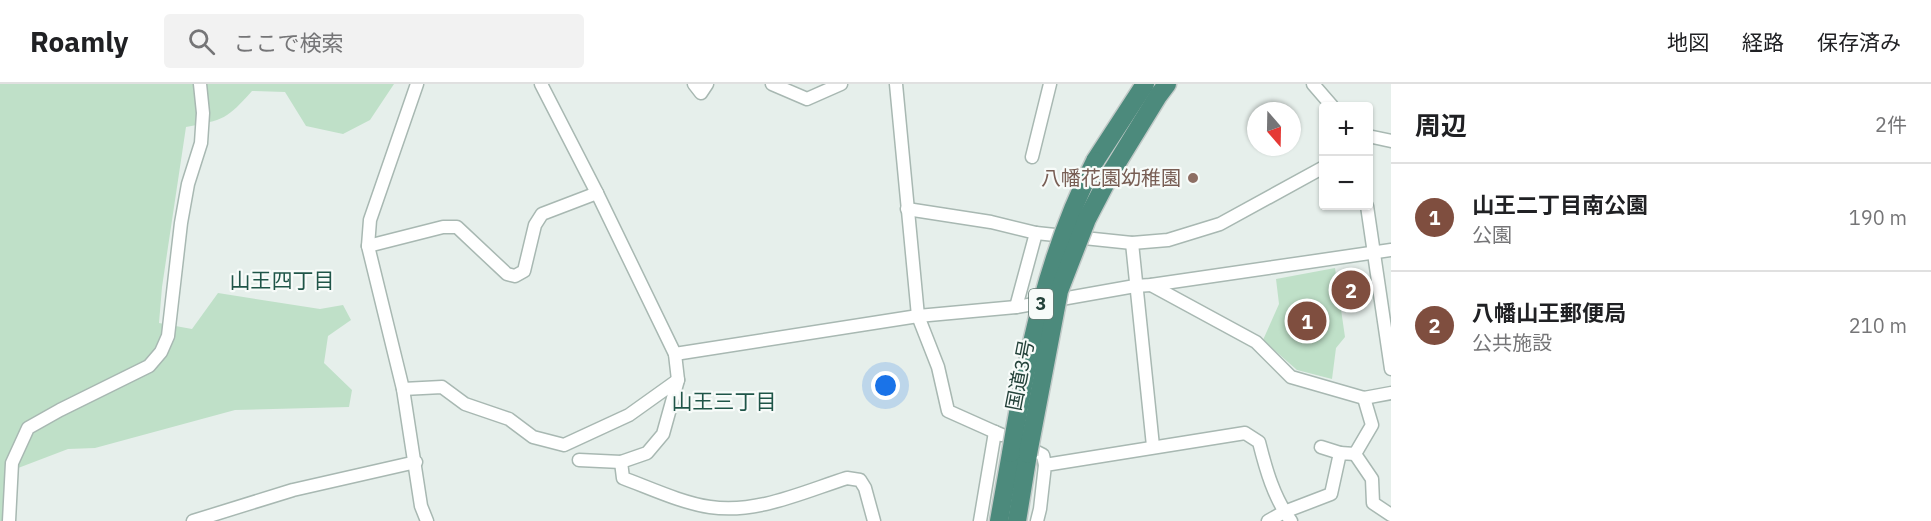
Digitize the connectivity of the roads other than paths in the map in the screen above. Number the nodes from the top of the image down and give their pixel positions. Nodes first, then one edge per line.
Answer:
1 (200, 84) edge
2 (417, 84) edge
3 (541, 84) edge
4 (694, 84) edge
5 (706, 84) edge
6 (772, 84) edge
7 (842, 84) edge
8 (896, 84) edge
9 (1050, 84) edge
10 (1145, 84) edge
11 (1167, 84) edge
12 (1313, 84) edge
13 (1329, 102) edge
14 (1373, 137) edge
15 (1391, 141) edge
16 (1032, 157) dead end
17 (1319, 169) edge
18 (597, 194) junction
19 (907, 209) junction
20 (1368, 210) edge
21 (1036, 232) junction
22 (1132, 243) junction
23 (368, 246) junction
24 (1391, 250) edge
25 (1374, 253) junction
26 (1151, 285) junction
27 (1136, 286) junction
28 (1016, 307) junction
29 (918, 316) junction
30 (675, 354) junction
31 (1391, 369) edge
32 (678, 380) junction
33 (403, 389) junction
34 (1391, 393) edge
35 (1364, 398) junction
36 (995, 432) junction
37 (1153, 446) junction
38 (1321, 447) dead end
39 (1340, 453) junction
40 (1019, 454) junction
41 (1355, 454) junction
42 (579, 460) dead end
43 (416, 462) junction
44 (621, 462) junction
45 (1045, 465) junction
46 (1391, 515) edge
47 (1288, 516) edge
48 (9, 521) edge
49 (193, 521) edge
50 (427, 521) edge
51 (874, 521) edge
52 (980, 521) edge
53 (999, 521) edge
54 (1017, 521) edge
55 (1037, 521) edge
56 (1268, 521) edge

1 - 48 street
2 - 23 street
3 - 18 street
4 - 5 street
6 - 7 street
8 - 19 street
9 - 16 street
10 - 40 highway, 国道3号 / 3, bridge
11 - 40 highway, 国道3号 / 3, bridge
12 - 13 street
14 - 15 street
17 - 22 street
18 - 23 street
18 - 30 street
19 - 21 street
19 - 29 street
20 - 25 street
21 - 22 street
21 - 28 street
22 - 27 street
23 - 33 street
24 - 25 street
25 - 26 street
25 - 31 street
26 - 27 street
26 - 35 street
27 - 28 street
27 - 37 street
28 - 29 street
29 - 30 street
29 - 36 street
30 - 32 street
32 - 33 street
32 - 44 street
33 - 43 street
34 - 35 street
35 - 41 street
36 - 45 street
36 - 52 street
37 - 45 street
37 - 47 street
38 - 39 street
39 - 41 street
39 - 47 street
40 - 53 highway, 国道3号 / 3
40 - 54 highway, 国道3号 / 3
41 - 46 street
42 - 44 street
43 - 49 street
43 - 50 street
44 - 51 street
45 - 55 street
47 - 56 street

